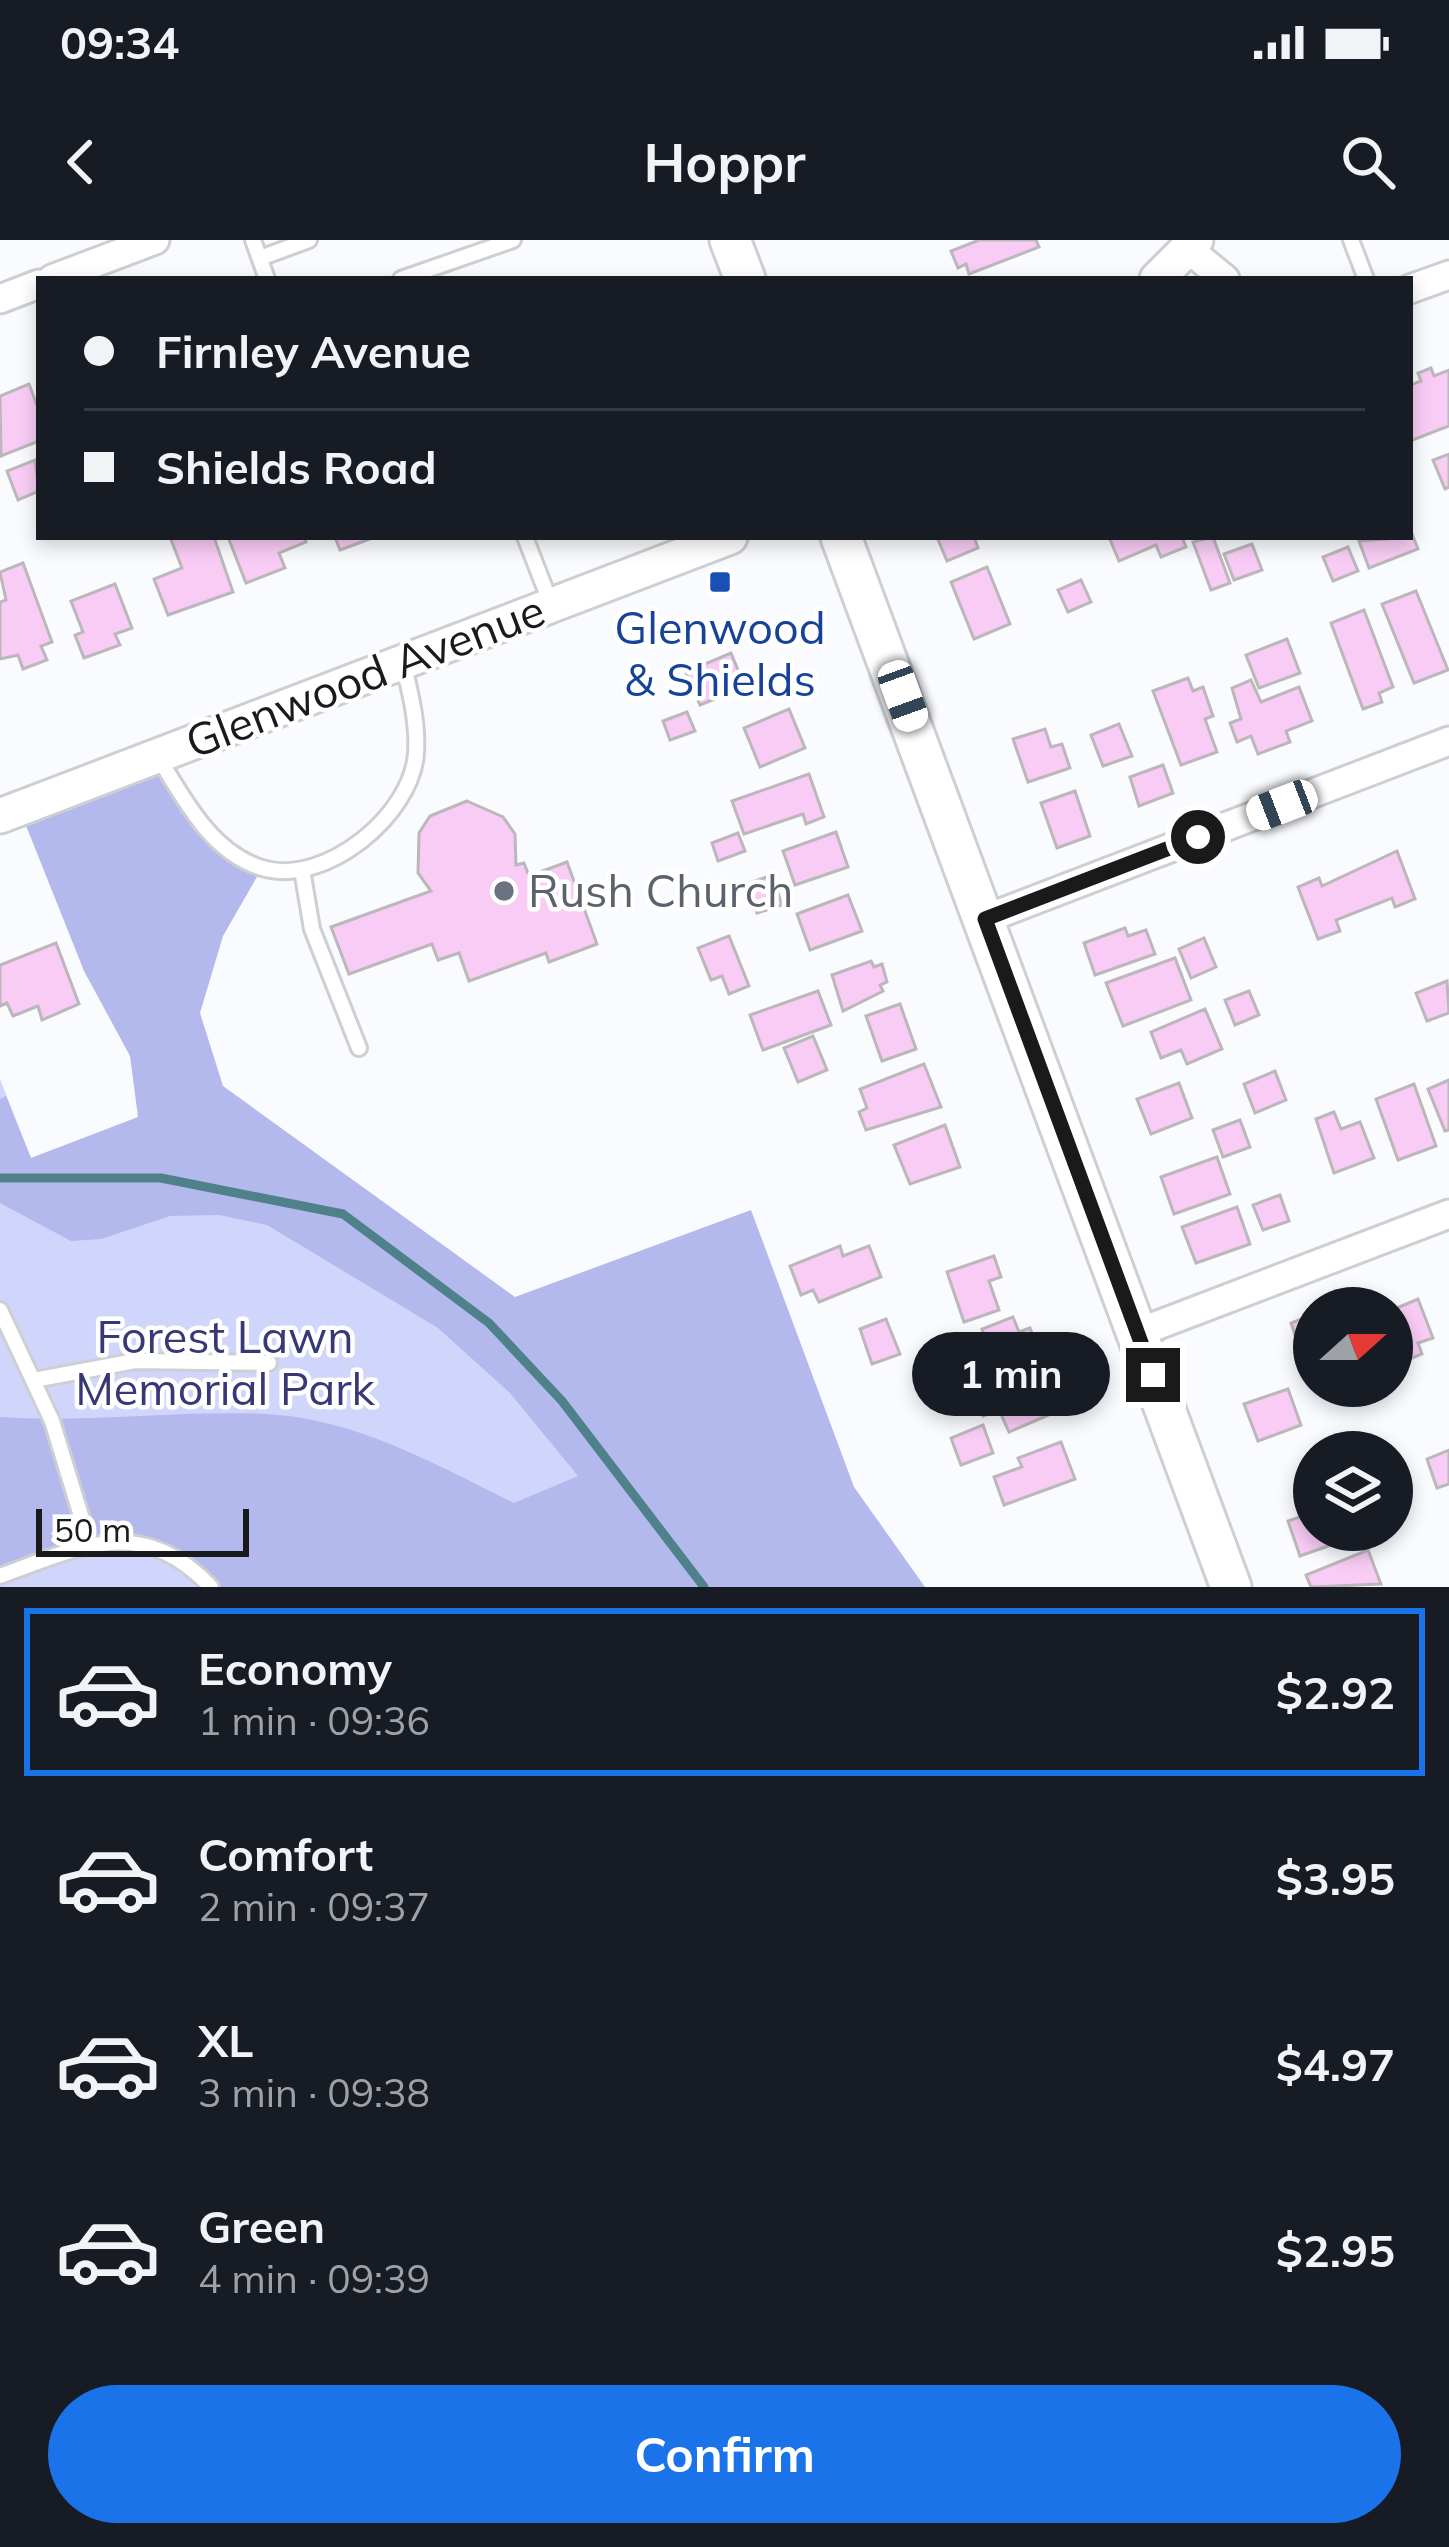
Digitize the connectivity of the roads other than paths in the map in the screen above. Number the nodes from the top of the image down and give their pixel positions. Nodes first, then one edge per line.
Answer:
1 (155, 240) edge
2 (253, 240) edge
3 (309, 240) edge
4 (513, 240) edge
5 (730, 240) edge
6 (1352, 240) edge
7 (1192, 244) edge
8 (260, 258) junction
9 (430, 274) edge
10 (1449, 274) edge
11 (60, 276) edge
12 (266, 276) edge
13 (744, 276) edge
14 (1159, 276) edge
15 (1222, 276) edge
16 (1365, 276) edge
17 (36, 285) edge
18 (1413, 289) edge
19 (0, 299) edge
20 (526, 540) edge
21 (717, 540) edge
22 (842, 540) edge
23 (551, 605) junction
24 (403, 662) junction
25 (1449, 741) edge
26 (157, 755) junction
27 (0, 816) edge
28 (302, 870) junction
29 (985, 919) junction
30 (359, 1048) dead end
31 (1449, 1214) edge
32 (0, 1310) edge
33 (1138, 1333) junction
34 (269, 1363) dead end
35 (34, 1380) junction
36 (89, 1542) junction
37 (0, 1576) edge
38 (211, 1587) edge
39 (1231, 1587) edge

1 - 11 street
2 - 8 lane
3 - 8 lane
4 - 9 lane
5 - 13 main road
6 - 16 lane
7 - 14 street
7 - 15 street
8 - 12 lane
10 - 18 street
17 - 19 street
20 - 23 lane
21 - 23 street, Glenwood Avenue
22 - 29 main road
23 - 24 street, Glenwood Avenue
24 - 26 street, Glenwood Avenue
24 - 28 lane
25 - 29 street
26 - 27 street, Glenwood Avenue
26 - 28 lane
28 - 30 lane
29 - 33 main road
31 - 33 street
32 - 35 lane
33 - 39 main road
34 - 35 lane
35 - 36 lane
36 - 37 lane
36 - 38 lane

